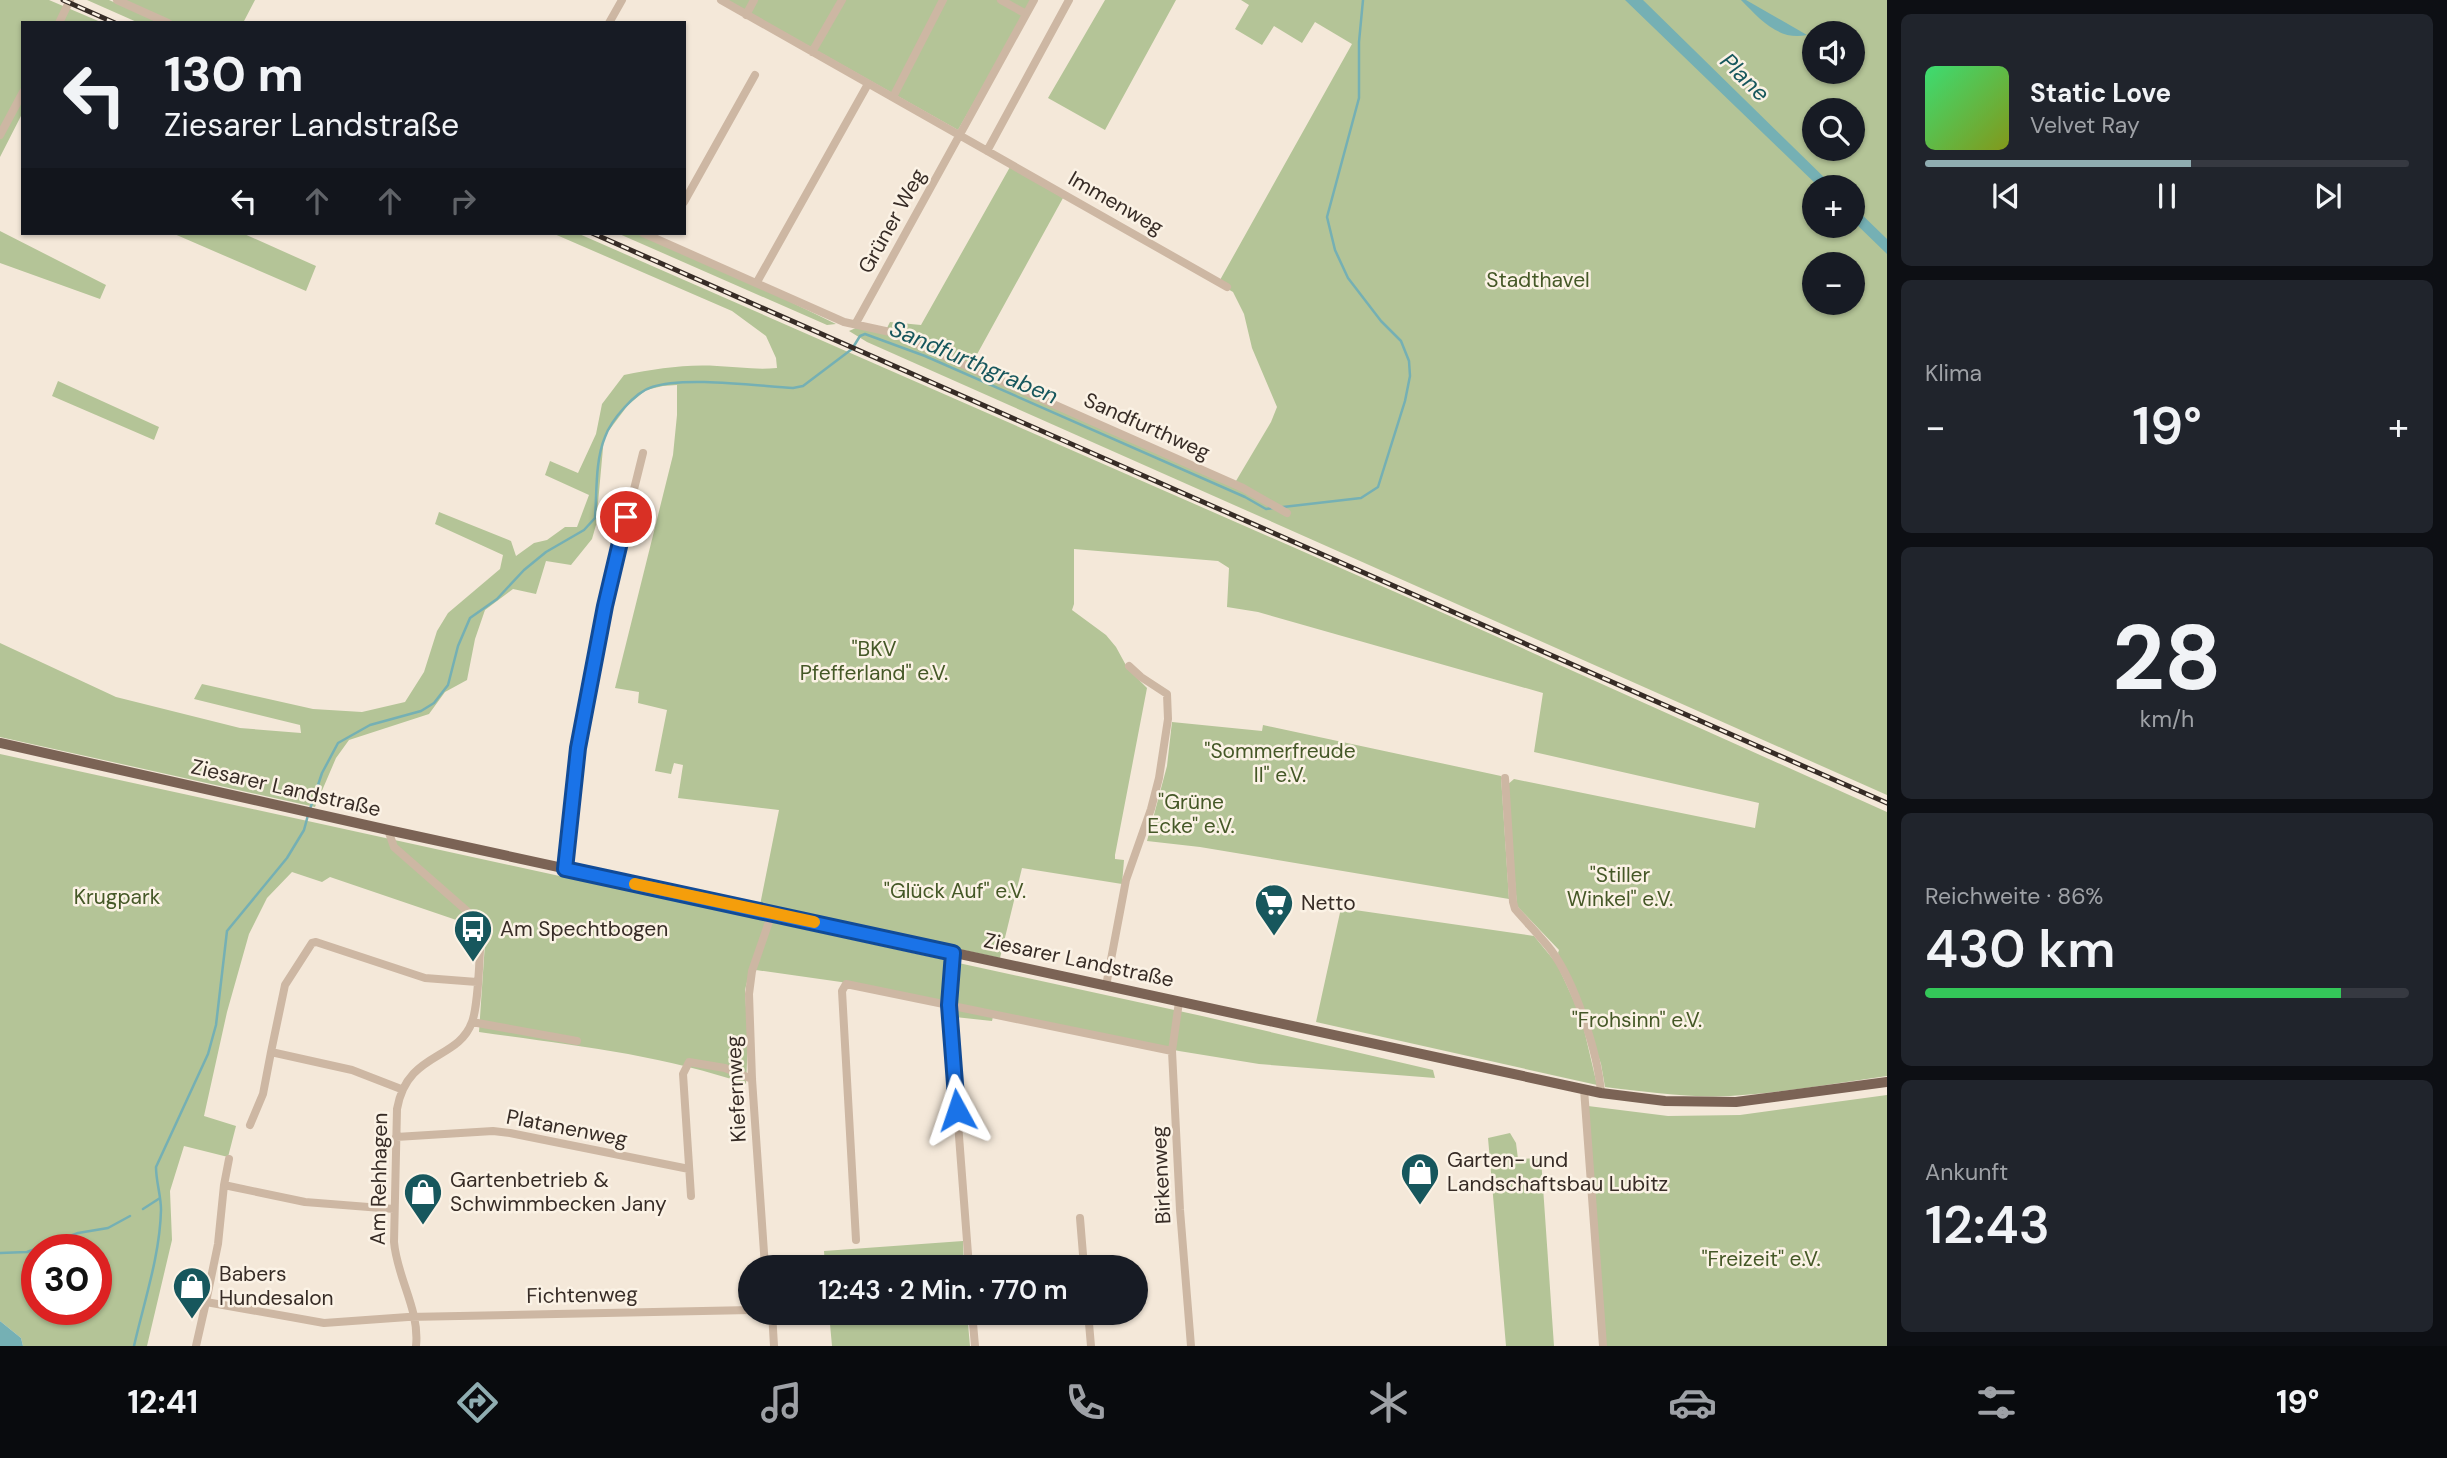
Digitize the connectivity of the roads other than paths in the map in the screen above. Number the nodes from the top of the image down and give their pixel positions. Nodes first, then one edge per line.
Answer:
1 (70, 0) edge
2 (117, 0) edge
3 (622, 0) edge
4 (721, 0) edge
5 (754, 0) edge
6 (842, 0) edge
7 (943, 0) edge
8 (1001, 0) edge
9 (1034, 0) edge
10 (1069, 0) edge
11 (1026, 14) junction
12 (746, 15) junction
13 (60, 21) edge
14 (164, 21) edge
15 (610, 21) edge
16 (813, 52) junction
17 (755, 75) dead end
18 (868, 83) junction
19 (21, 96) edge
20 (892, 97) junction
21 (0, 135) edge
22 (959, 135) junction
23 (987, 150) junction
24 (686, 198) edge
25 (664, 237) edge
26 (757, 282) junction
27 (1227, 287) dead end
28 (856, 323) junction
29 (643, 453) dead end
30 (1287, 513) dead end
31 (1129, 666) dead end
32 (0, 743) edge
33 (1505, 778) dead end
34 (387, 830) junction
35 (565, 869) junction
36 (772, 913) junction
37 (953, 953) junction
38 (477, 982) junction
39 (1106, 986) junction
40 (1179, 1002) junction
41 (949, 1005) junction
42 (472, 1022) junction
43 (577, 1041) dead end
44 (1172, 1051) junction
45 (271, 1052) junction
46 (752, 1079) junction
47 (1887, 1082) edge
48 (401, 1089) junction
49 (1584, 1089) junction
50 (1601, 1093) junction
51 (250, 1125) dead end
52 (396, 1137) junction
53 (229, 1159) dead end
54 (689, 1170) junction
55 (224, 1185) junction
56 (691, 1196) dead end
57 (394, 1209) junction
58 (1080, 1218) dead end
59 (856, 1240) dead end
60 (764, 1255) edge
61 (968, 1255) edge
62 (1083, 1255) edge
63 (206, 1302) junction
64 (738, 1310) edge
65 (415, 1318) junction
66 (773, 1325) edge
67 (973, 1325) edge
68 (1089, 1325) edge
69 (196, 1346) edge
70 (415, 1346) edge
71 (774, 1346) edge
72 (975, 1346) edge
73 (1091, 1346) edge
74 (1191, 1346) edge
75 (1603, 1346) edge

1 - 13 street
2 - 14 street
3 - 15 street
4 - 12 street, Immenweg
5 - 12 street
6 - 16 street
7 - 20 street
8 - 11 street
9 - 11 street
10 - 23 street
11 - 22 street
12 - 16 street, Immenweg
16 - 18 street, Immenweg
17 - 24 street
18 - 20 street, Immenweg
18 - 26 street
19 - 21 street
20 - 22 street, Immenweg
22 - 23 street, Immenweg
22 - 28 street, Grüner Weg
23 - 27 street, Immenweg
25 - 26 street, Sandfurthweg
26 - 28 street, Sandfurthweg
28 - 30 street, Sandfurthweg
29 - 35 street
31 - 39 street
32 - 34 main road, Ziesarer Landstraße
33 - 50 street
34 - 35 main road, Ziesarer Landstraße
34 - 38 street
35 - 36 main road, Ziesarer Landstraße
36 - 37 main road, Ziesarer Landstraße
36 - 46 street, Kiefernweg
37 - 39 main road, Ziesarer Landstraße
37 - 41 street
38 - 42 street
38 - 45 street
39 - 40 main road, Ziesarer Landstraße
40 - 44 street, Birkenweg
40 - 49 main road, Ziesarer Landstraße
41 - 44 street
41 - 59 street
41 - 61 street
42 - 43 street
42 - 48 street, Am Rehhagen
44 - 74 street, Birkenweg
45 - 48 street
45 - 51 street
46 - 54 street
46 - 60 street, Kiefernweg
47 - 50 main road, Ziesarer Landstraße
48 - 52 street, Am Rehhagen
49 - 50 main road, Ziesarer Landstraße
49 - 75 street
52 - 54 street, Platanenweg
52 - 57 street, Am Rehhagen
53 - 55 street
54 - 56 street
55 - 57 street
55 - 63 street
57 - 65 street, Am Rehhagen
58 - 62 street
63 - 65 street, Fichtenweg
63 - 69 street
64 - 65 street, Fichtenweg
65 - 70 street, Am Rehhagen
66 - 71 street
67 - 72 street
68 - 73 street

